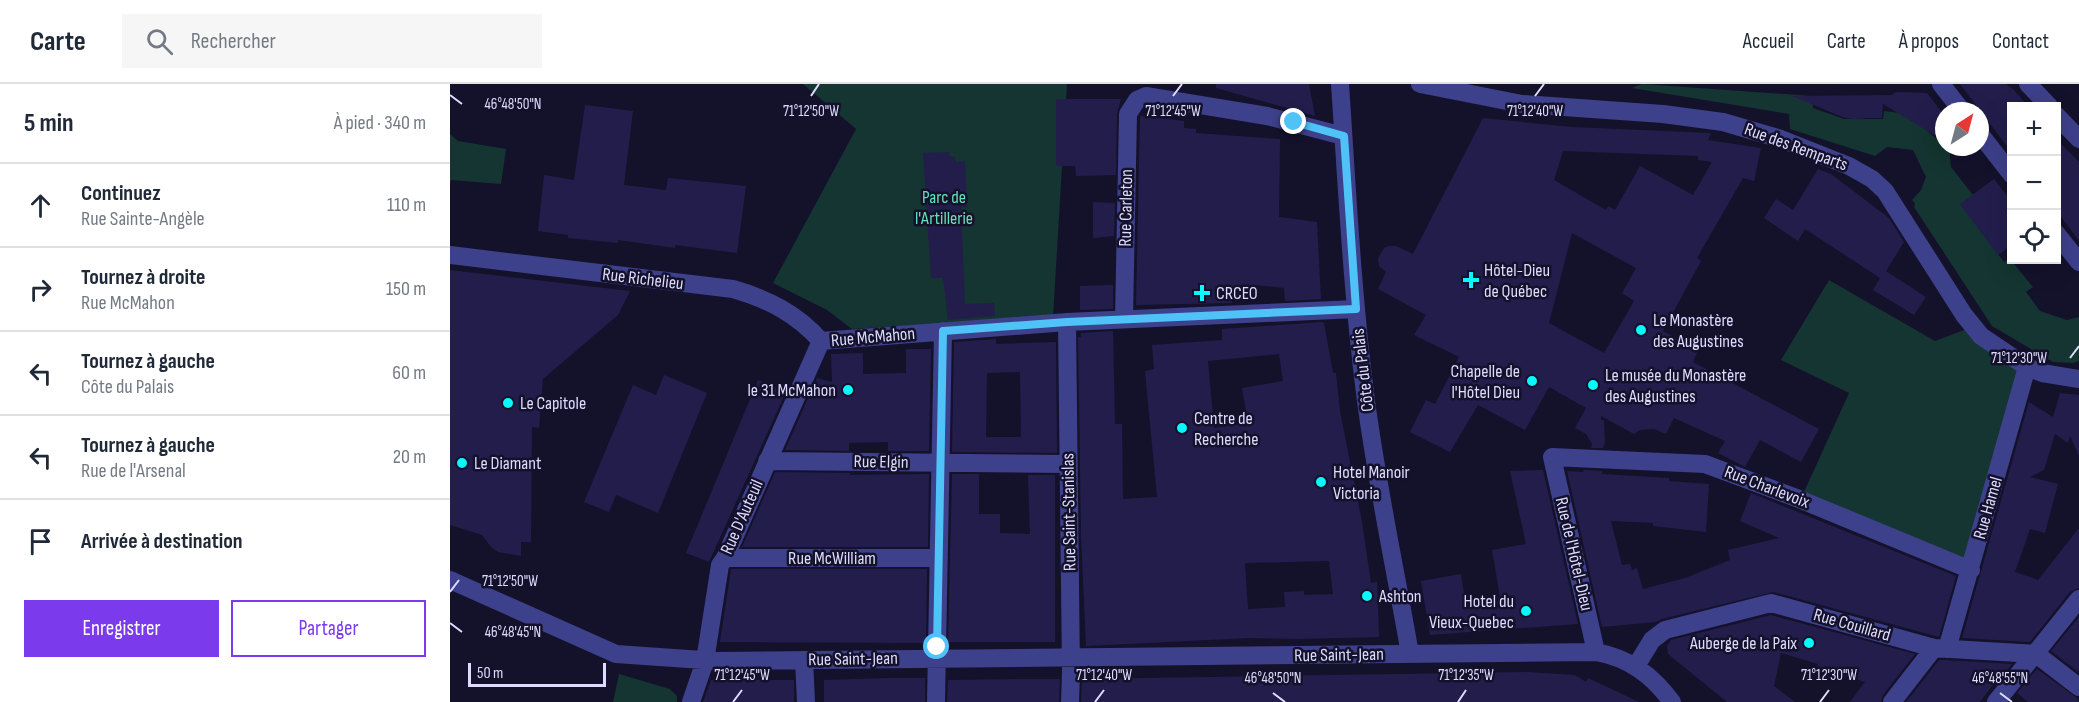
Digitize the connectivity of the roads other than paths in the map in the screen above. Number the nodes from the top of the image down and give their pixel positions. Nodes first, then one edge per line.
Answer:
1 (1340, 84) edge
2 (1420, 84) edge
3 (1941, 84) edge
4 (2028, 84) edge
5 (1955, 102) edge
6 (2045, 102) edge
7 (2061, 120) edge
8 (1344, 136) junction
9 (2079, 139) edge
10 (1989, 146) edge
11 (2007, 169) edge
12 (2061, 239) edge
13 (450, 255) edge
14 (2079, 262) edge
15 (1356, 309) junction
16 (1124, 319) junction
17 (1067, 322) junction
18 (943, 331) junction
19 (821, 341) junction
20 (2027, 367) junction
21 (2079, 378) edge
22 (1552, 457) joint
23 (766, 461) junction
24 (941, 463) junction
25 (1068, 464) junction
26 (725, 558) junction
27 (939, 558) junction
28 (1971, 570) junction
29 (450, 580) edge
30 (2079, 599) edge
31 (1941, 649) junction
32 (1596, 652) junction
33 (1410, 654) junction
34 (2036, 654) junction
35 (1071, 657) junction
36 (937, 658) junction
37 (804, 660) junction
38 (705, 661) junction
39 (1636, 666) junction
40 (2079, 687) edge
41 (691, 702) edge
42 (806, 702) edge
43 (936, 702) edge
44 (1070, 702) edge
45 (1672, 702) edge
46 (1892, 702) edge
47 (1996, 702) edge

1 - 8 street, Côte du Palais
2 - 20 street, Rue des Remparts
3 - 5 street
4 - 6 street
7 - 9 street
8 - 15 street, Côte du Palais
8 - 16 street, Rue Carleton
10 - 11 street
12 - 14 street
13 - 19 street, Rue Richelieu
15 - 16 street, Rue McMahon
15 - 33 street, Côte du Palais
16 - 17 street, Rue McMahon
17 - 18 street, Rue McMahon
17 - 25 street, Rue Saint-Stanislas
18 - 19 street, Rue McMahon
18 - 24 street
19 - 23 street, Rue D'Auteuil
20 - 21 street, Rue des Remparts
20 - 28 street, Rue Hamel
22 - 28 street, Rue Charlevoix
22 - 32 street, Rue de l'Hôtel-Dieu
23 - 24 street, Rue Elgin
23 - 26 street, Rue D'Auteuil
24 - 25 street, Rue Elgin
24 - 27 street
25 - 35 street, Rue Saint-Stanislas
26 - 27 street, Rue McWilliam
26 - 38 street, Rue D'Auteuil
27 - 36 street
28 - 31 street, Rue Hamel
29 - 38 street, Rue Saint-Jean
30 - 34 street
31 - 34 street, Rue Couillard
31 - 39 street, Rue Couillard
31 - 46 street
32 - 33 street, Rue Saint-Jean
32 - 39 street, Rue Saint-Jean
33 - 35 street, Rue Saint-Jean
34 - 40 street
34 - 47 street
35 - 36 street, Rue Saint-Jean
35 - 44 street, Rue Saint-Stanislas
36 - 37 street, Rue Saint-Jean
36 - 43 street
37 - 38 street, Rue Saint-Jean
37 - 42 street
38 - 41 street, Rue D'Auteuil
39 - 45 street, Rue Saint-Jean

